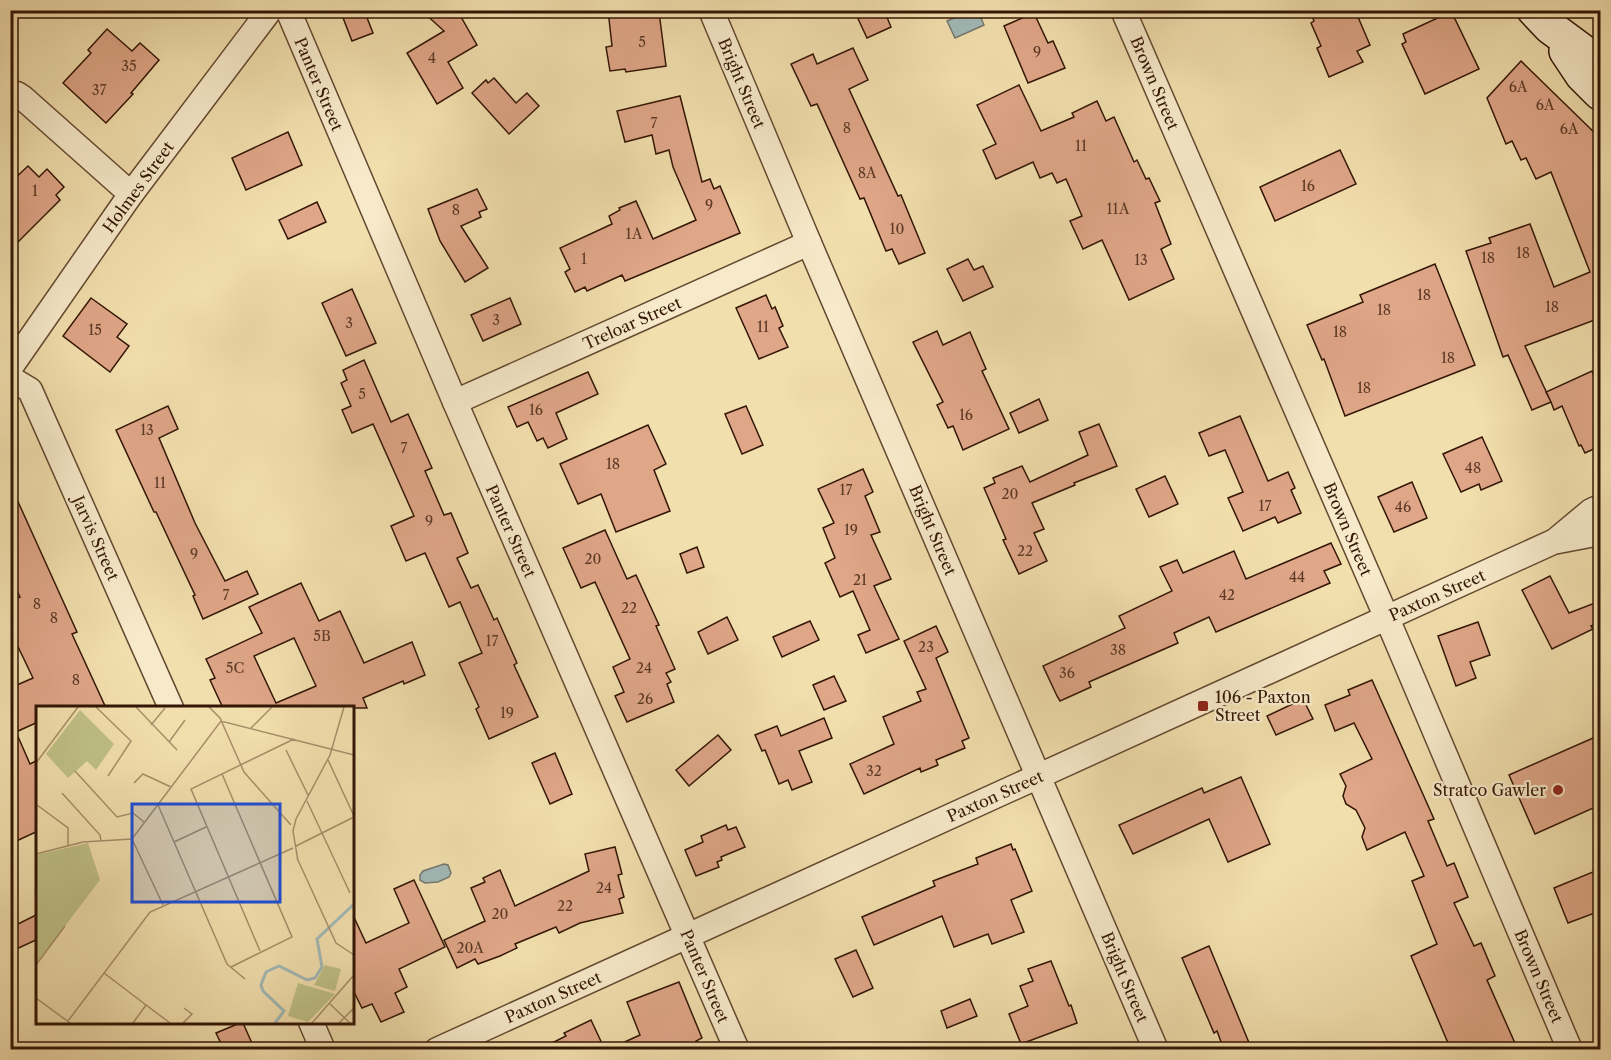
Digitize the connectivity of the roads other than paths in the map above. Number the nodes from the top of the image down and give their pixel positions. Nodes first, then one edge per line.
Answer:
1 (270, 10) edge
2 (288, 10) edge
3 (711, 10) edge
4 (1123, 10) edge
5 (1542, 19) edge
6 (1600, 64) edge
7 (1600, 93) edge
8 (10, 94) edge
9 (131, 194) junction
10 (809, 243) junction
11 (10, 368) edge
12 (10, 378) edge
13 (455, 402) junction
14 (1600, 507) edge
15 (1600, 533) edge
16 (1553, 543) junction
17 (1387, 617) junction
18 (170, 706) edge
19 (1039, 777) junction
20 (688, 936) junction
21 (311, 1024) edge
22 (323, 1050) edge
23 (437, 1050) edge
24 (737, 1050) edge
25 (1156, 1050) edge
26 (1570, 1050) edge

1 - 9 street, Holmes Street
2 - 13 street, Panter Street
3 - 10 street, Bright Street
4 - 17 street, Brown Street
5 - 6 main road
5 - 7 main road
8 - 9 street
9 - 11 street, Holmes Street
10 - 13 street, Treloar Street
10 - 19 street, Bright Street
12 - 18 street, Jarvis Street
13 - 20 street, Panter Street
14 - 16 street, Paxton Street
15 - 16 street, Paxton Street
16 - 17 street, Paxton Street
17 - 19 street, Paxton Street
17 - 26 street, Brown Street
19 - 20 street, Paxton Street
19 - 25 street, Bright Street
20 - 23 street, Paxton Street
20 - 24 street, Panter Street
21 - 22 street

